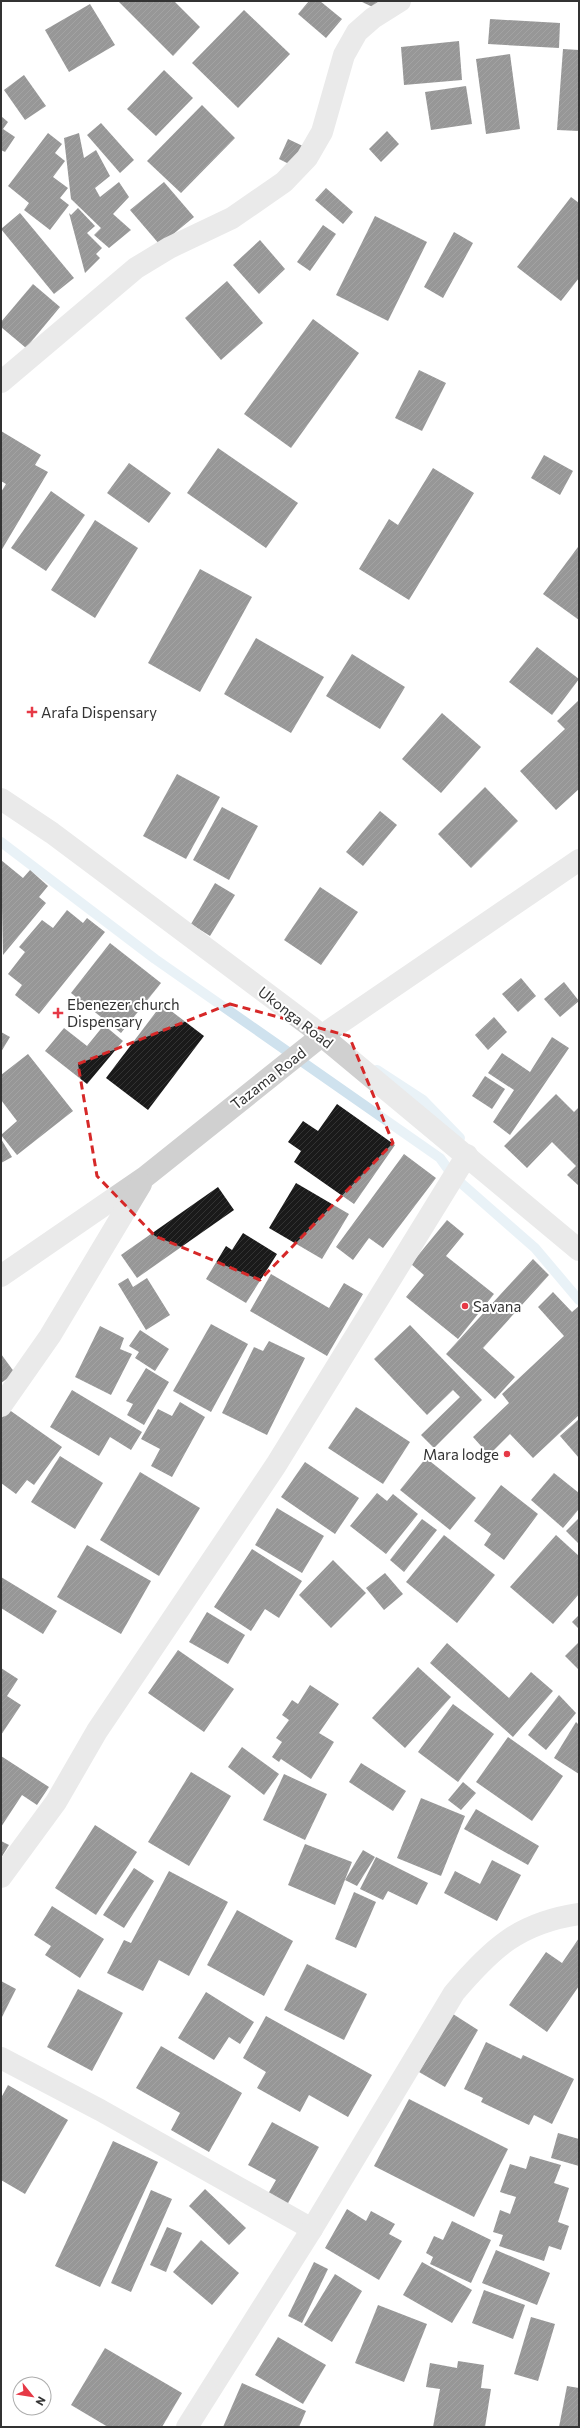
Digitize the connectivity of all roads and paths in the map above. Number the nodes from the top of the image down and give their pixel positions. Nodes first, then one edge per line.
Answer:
1 (400, 1) edge
2 (1, 382) edge
3 (1, 799) edge
4 (579, 860) edge
5 (322, 1036) junction
6 (467, 1155) junction
7 (145, 1177) junction
8 (579, 1250) edge
9 (1, 1276) edge
10 (1, 1406) edge
11 (1, 1877) edge
12 (579, 1914) edge
13 (1, 2058) edge
14 (312, 2229) junction
15 (187, 2427) edge

1 - 2 street
3 - 5 street, Ukonga Road
4 - 5 street, Tazama Road
5 - 6 street, Ukonga Road
5 - 7 street, Tazama Road
6 - 8 street, Ukonga Road
6 - 11 street
7 - 9 street, Tazama Road
7 - 10 street
12 - 14 street
13 - 14 street
14 - 15 street

